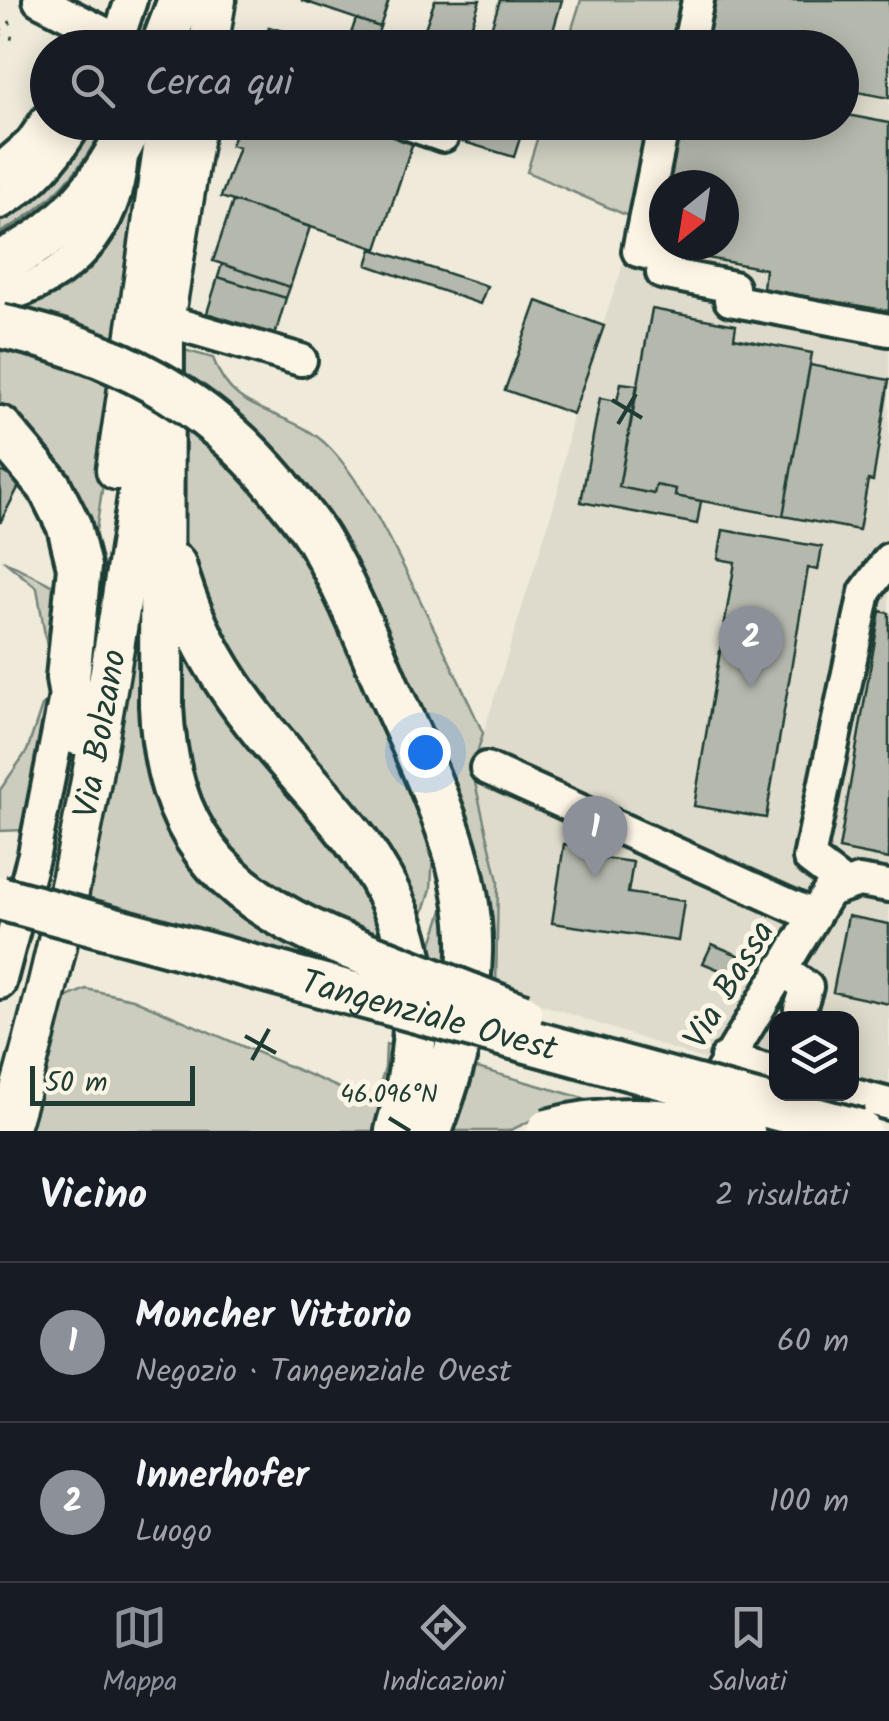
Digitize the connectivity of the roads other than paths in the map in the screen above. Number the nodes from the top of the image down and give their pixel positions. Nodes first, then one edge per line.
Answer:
1 (131, 0) edge
2 (183, 0) edge
3 (216, 0) edge
4 (698, 0) edge
5 (40, 1) edge
6 (23, 10) edge
7 (85, 30) edge
8 (110, 30) edge
9 (170, 30) edge
10 (180, 30) edge
11 (211, 30) edge
12 (692, 30) edge
13 (32, 140) edge
14 (66, 140) edge
15 (123, 140) edge
16 (127, 140) edge
17 (165, 140) edge
18 (193, 140) edge
19 (660, 140) edge
20 (0, 170) edge
21 (0, 203) edge
22 (0, 262) edge
23 (0, 298) edge
24 (163, 325) junction
25 (0, 326) edge
26 (889, 330) edge
27 (302, 360) dead end
28 (0, 428) edge
29 (164, 526) junction
30 (889, 560) edge
31 (68, 678) junction
32 (77, 733) junction
33 (486, 768) dead end
34 (67, 785) junction
35 (40, 821) junction
36 (842, 883) junction
37 (889, 886) edge
38 (0, 898) edge
39 (812, 914) junction
40 (0, 924) edge
41 (781, 970) junction
42 (0, 983) edge
43 (800, 1009) dead end
44 (416, 1014) junction
45 (726, 1058) junction
46 (0, 1070) edge
47 (452, 1072) junction
48 (859, 1096) edge
49 (889, 1104) edge
50 (776, 1105) edge
51 (8, 1131) edge
52 (397, 1131) edge
53 (430, 1131) edge
54 (548, 1131) edge
55 (688, 1131) edge
56 (743, 1131) edge
57 (859, 1131) edge

1 - 8 street
2 - 9 highway
2 - 10 main road
3 - 11 main road
4 - 12 street
5 - 6 street
5 - 7 street
13 - 20 street
14 - 21 street
15 - 22 highway
16 - 23 street
17 - 32 main road, Via Bolzano
18 - 24 main road, Via Bolzano
19 - 26 street
24 - 27 street
24 - 29 highway
24 - 51 main road, Via Bolzano
25 - 47 highway, bridge
28 - 31 highway
29 - 44 highway
29 - 50 highway, bridge
30 - 36 street
31 - 32 highway
31 - 35 street
32 - 34 main road, Via Bolzano
33 - 39 street
34 - 35 street
34 - 46 main road, Via Bolzano
35 - 42 street
36 - 37 street
36 - 39 street, Via Bassa
38 - 50 highway, Tangenziale Ovest, bridge
39 - 41 street, Via Bassa
40 - 50 highway, Tangenziale Ovest
41 - 43 street
41 - 45 street, Via Bassa
44 - 47 highway
44 - 52 highway
45 - 50 street
45 - 55 street, Via Bassa
47 - 53 highway
48 - 49 street
50 - 57 highway, Tangenziale Ovest, bridge
54 - 56 highway, bridge

